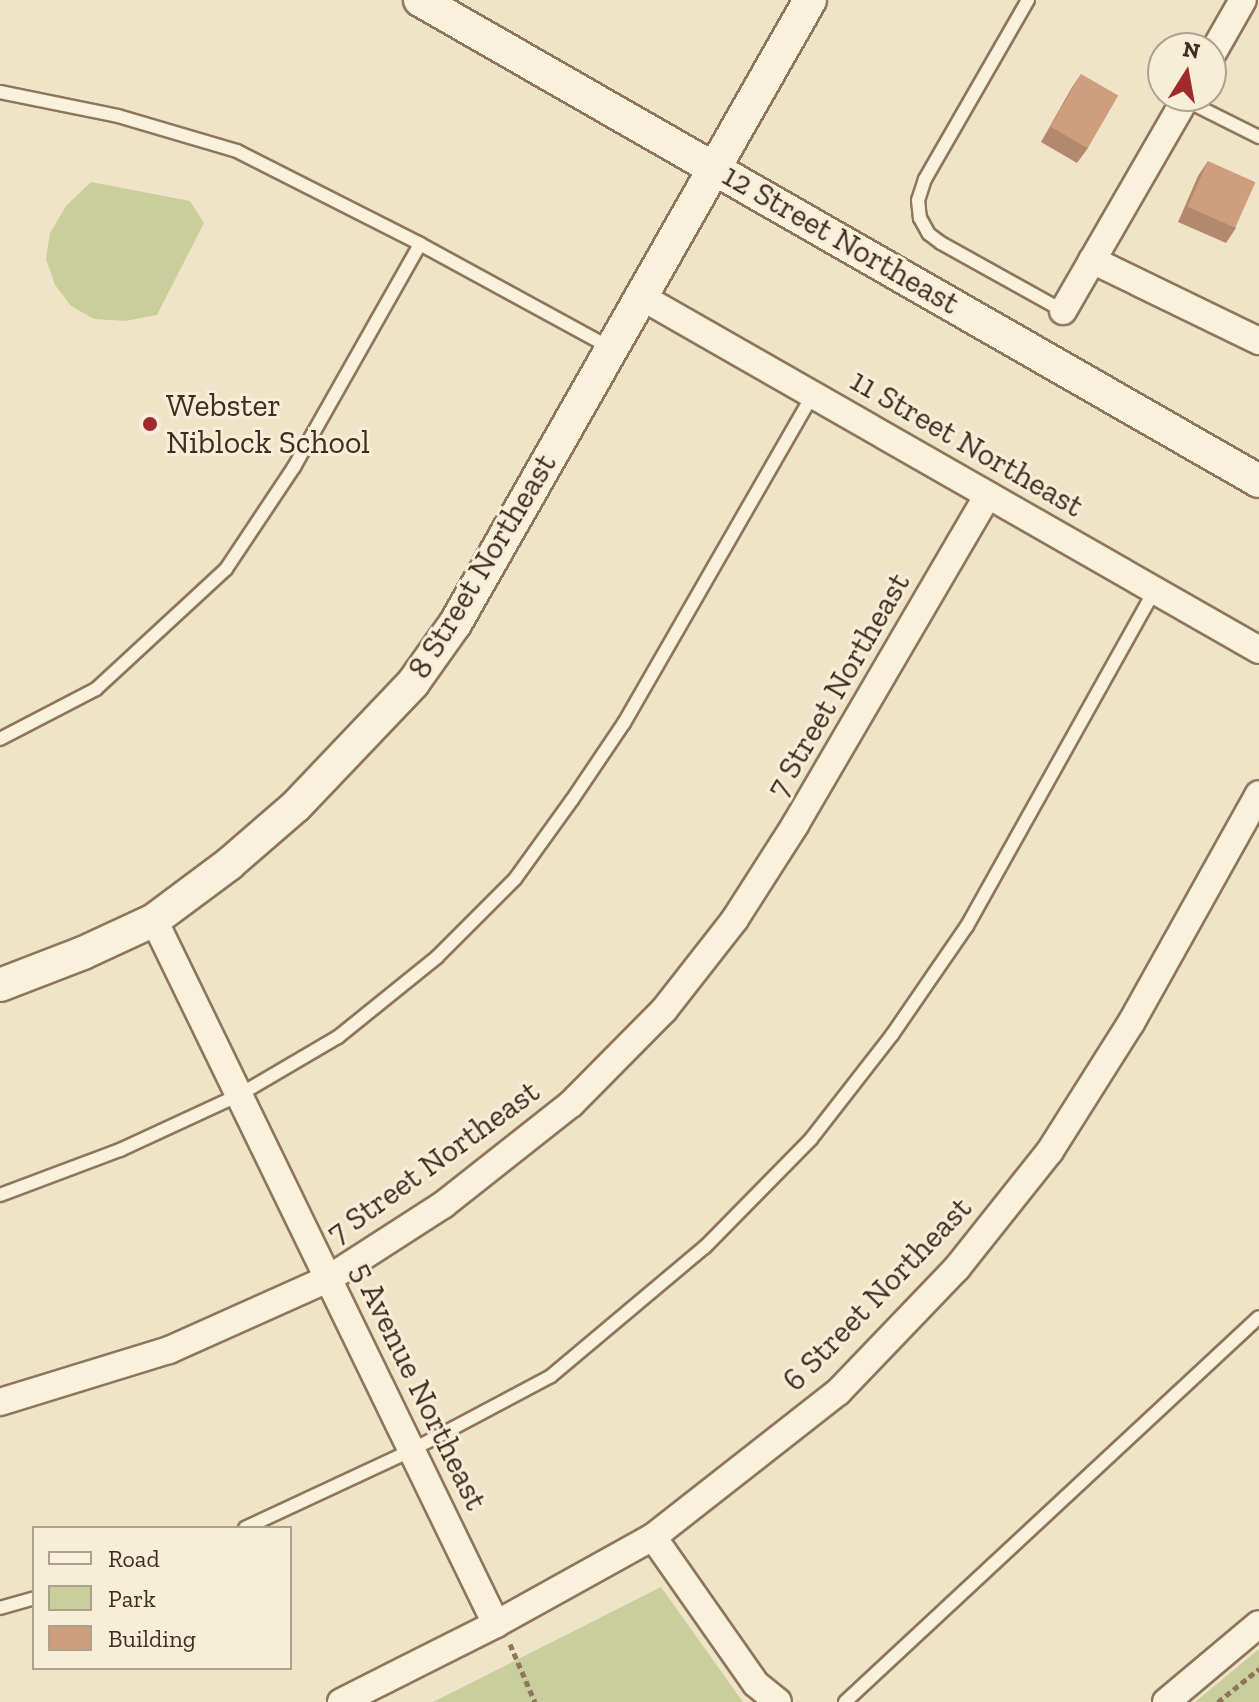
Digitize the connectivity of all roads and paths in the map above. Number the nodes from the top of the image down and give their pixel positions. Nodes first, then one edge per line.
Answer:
1 (420, 0) edge
2 (810, 0) edge
3 (1028, 0) edge
4 (1243, 0) edge
5 (1225, 32) edge
6 (0, 92) edge
7 (1178, 112) edge
8 (1212, 112) edge
9 (1259, 137) edge
10 (714, 166) junction
11 (420, 244) junction
12 (1092, 260) junction
13 (640, 296) junction
14 (1063, 311) joint
15 (1259, 341) edge
16 (611, 348) junction
17 (813, 394) junction
18 (1259, 481) edge
19 (988, 495) junction
20 (1155, 590) junction
21 (1259, 650) edge
22 (0, 739) edge
23 (1259, 794) edge
24 (154, 920) junction
25 (0, 985) edge
26 (239, 1095) junction
27 (0, 1195) edge
28 (328, 1279) junction
29 (1259, 1317) edge
30 (0, 1402) edge
31 (412, 1450) junction
32 (249, 1526) edge
33 (653, 1537) junction
34 (32, 1599) edge
35 (0, 1608) edge
36 (496, 1624) junction
37 (1259, 1624) edge
38 (1259, 1669) edge
39 (341, 1702) edge
40 (535, 1702) edge
41 (778, 1702) edge
42 (845, 1702) edge
43 (1166, 1702) edge
44 (1218, 1702) edge

1 - 10 street, 12 Street Northeast
2 - 10 street, 8 Street Northeast
3 - 14 lane
4 - 5 street
6 - 11 lane
7 - 12 street
8 - 9 lane
10 - 13 street, 8 Street Northeast
10 - 18 street, 12 Street Northeast
11 - 16 lane
11 - 22 lane
12 - 14 street
12 - 15 street
13 - 16 street, 8 Street Northeast
13 - 17 street, 11 Street Northeast
16 - 24 street, 8 Street Northeast
17 - 19 street, 11 Street Northeast
17 - 26 lane
19 - 20 street, 11 Street Northeast
19 - 28 street, 7 Street Northeast
20 - 21 street, 11 Street Northeast
20 - 31 lane
23 - 33 street, 6 Street Northeast
24 - 25 street, 8 Street Northeast
24 - 26 street, 5 Avenue Northeast
26 - 27 lane
26 - 28 street, 5 Avenue Northeast
28 - 30 street, 7 Street Northeast
28 - 31 street, 5 Avenue Northeast
29 - 42 lane
31 - 32 lane
31 - 36 street, 5 Avenue Northeast
33 - 36 street, 6 Street Northeast
33 - 41 street
34 - 35 lane
36 - 39 street, 6 Street Northeast
36 - 40 path
37 - 43 street
38 - 44 path

